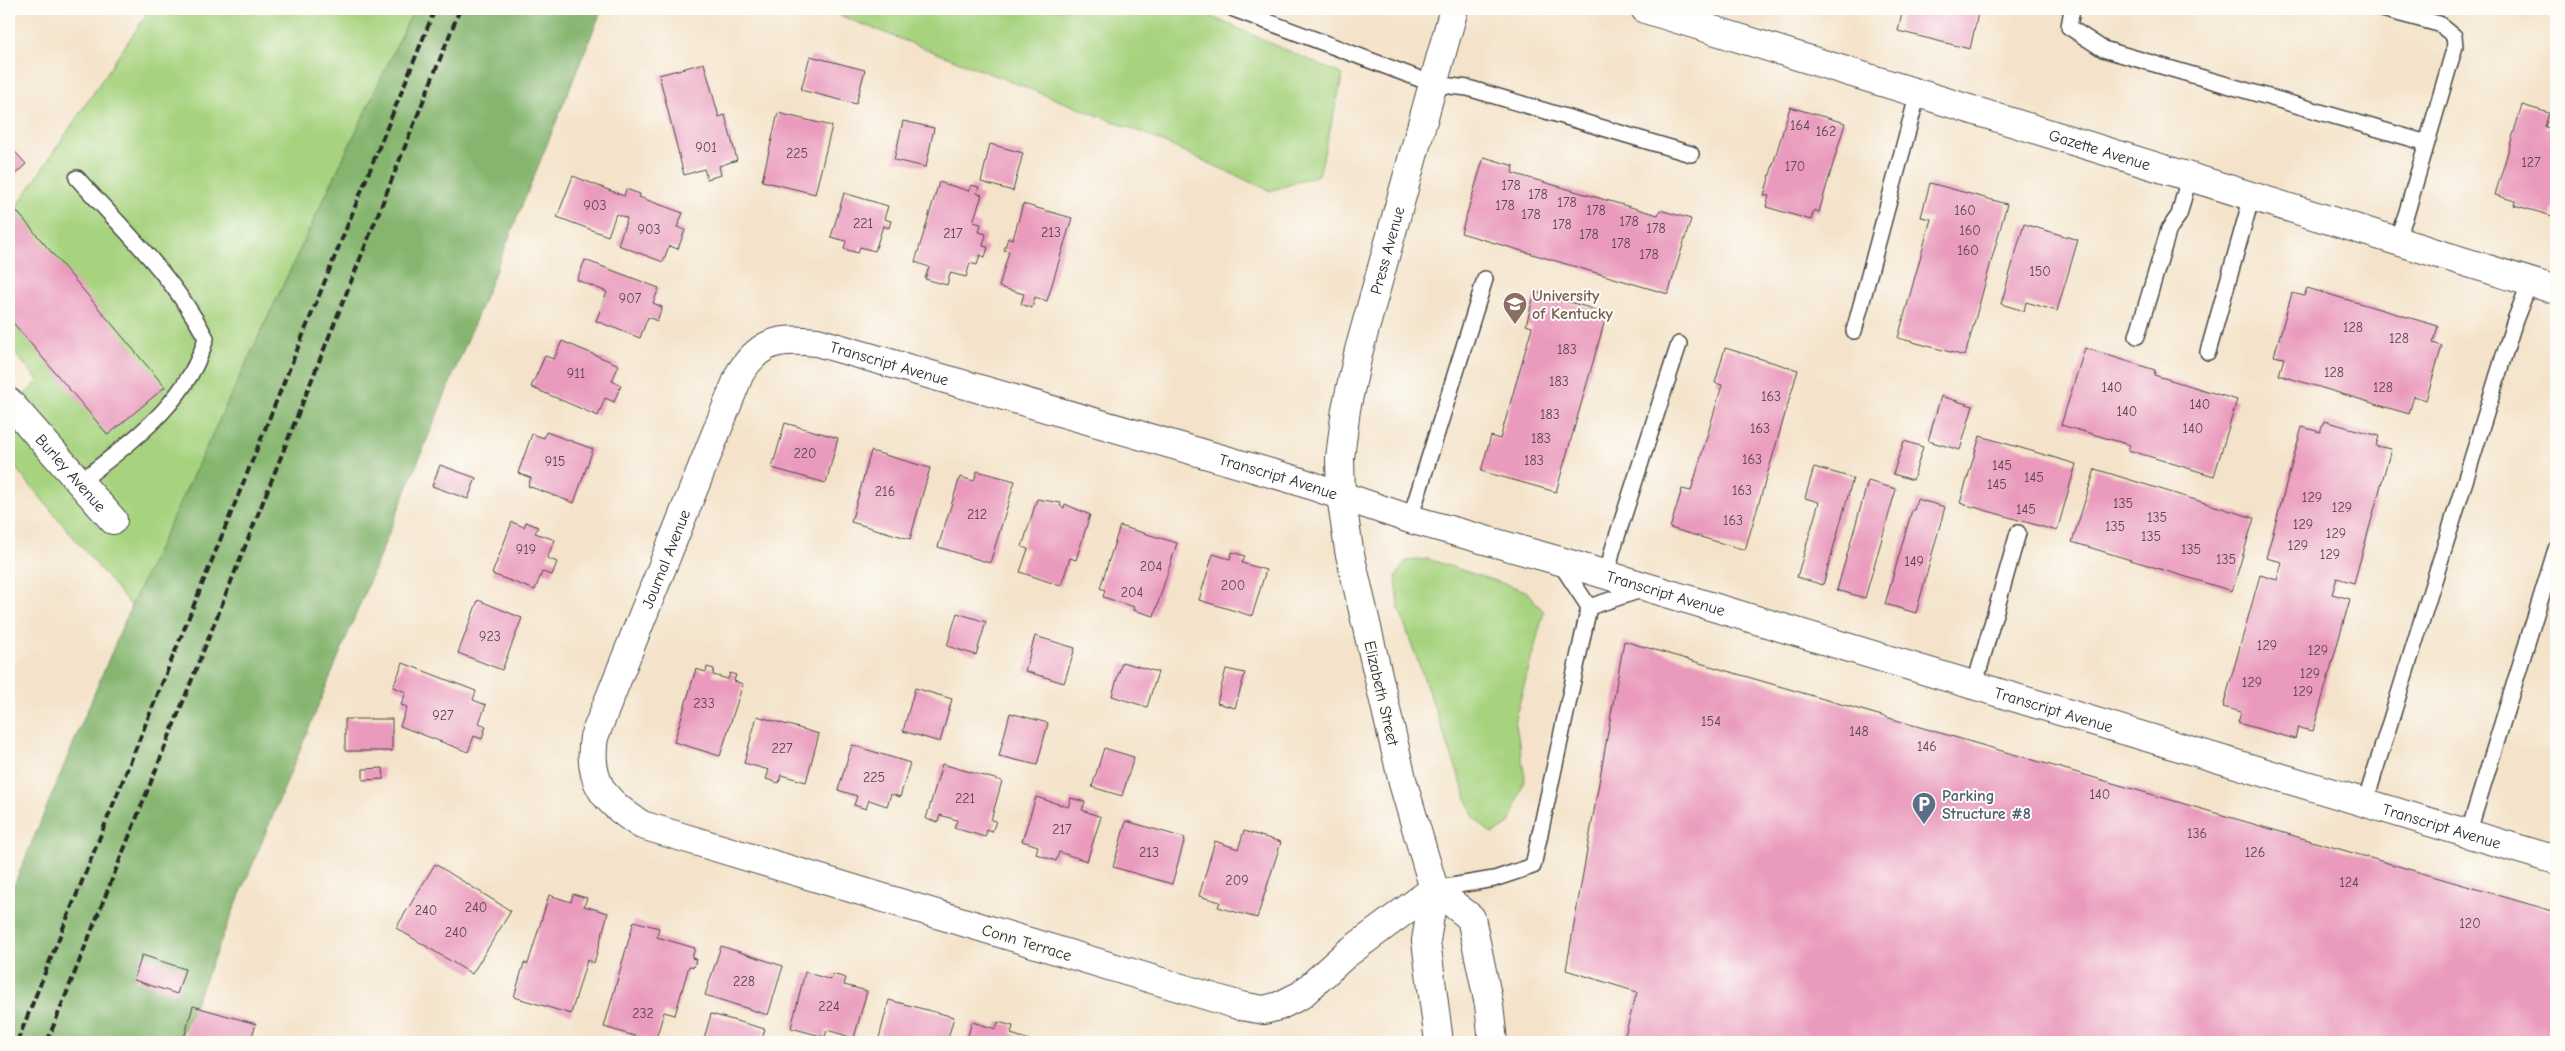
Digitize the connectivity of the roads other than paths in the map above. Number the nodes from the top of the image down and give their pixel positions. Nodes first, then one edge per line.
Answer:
1 (1234, 9) edge
2 (1454, 9) edge
3 (1644, 9) edge
4 (2072, 9) edge
5 (2382, 9) edge
6 (1433, 84) junction
7 (1918, 93) junction
8 (2427, 143) junction
9 (1691, 154) dead end
10 (2189, 177) junction
11 (77, 178) dead end
12 (2252, 196) junction
13 (2396, 241) junction
14 (1485, 279) dead end
15 (2530, 282) junction
16 (2556, 290) edge
17 (1854, 331) dead end
18 (2137, 336) dead end
19 (773, 342) joint
20 (1679, 344) dead end
21 (2208, 352) dead end
22 (9, 402) edge
23 (80, 482) junction
24 (1341, 496) junction
25 (1410, 519) junction
26 (113, 520) dead end
27 (2018, 533) dead end
28 (2556, 549) edge
29 (1560, 561) junction
30 (1607, 577) junction
31 (1648, 588) junction
32 (1590, 608) junction
33 (1974, 687) junction
34 (600, 791) joint
35 (2365, 803) junction
36 (2468, 834) junction
37 (2556, 860) edge
38 (1434, 889) junction
39 (1440, 1042) edge
40 (1493, 1042) edge

1 - 6 lane
2 - 6 street, Press Avenue
3 - 7 street, Gazette Avenue
4 - 8 lane
5 - 8 lane
6 - 9 lane
6 - 24 street, Press Avenue
7 - 10 street, Gazette Avenue
7 - 17 lane
8 - 13 lane
10 - 12 street, Gazette Avenue
10 - 18 lane
11 - 23 lane
12 - 13 street, Gazette Avenue
12 - 21 lane
13 - 15 street, Gazette Avenue
14 - 25 lane
15 - 16 street, Gazette Avenue
15 - 35 lane
19 - 24 street, Transcript Avenue
19 - 34 street, Journal Avenue
20 - 30 lane
22 - 23 street, Burley Avenue
23 - 26 street, Burley Avenue
24 - 25 street, Transcript Avenue
24 - 38 street, Elizabeth Street
25 - 29 street, Transcript Avenue
27 - 33 lane
28 - 36 lane
29 - 30 street, Transcript Avenue
29 - 32 lane
30 - 31 street, Transcript Avenue
31 - 32 lane
31 - 33 street, Transcript Avenue
32 - 38 lane
33 - 35 street, Transcript Avenue
34 - 38 street, Conn Terrace
35 - 36 street, Transcript Avenue
36 - 37 street, Transcript Avenue
38 - 39 street, Elizabeth Street
38 - 40 street

